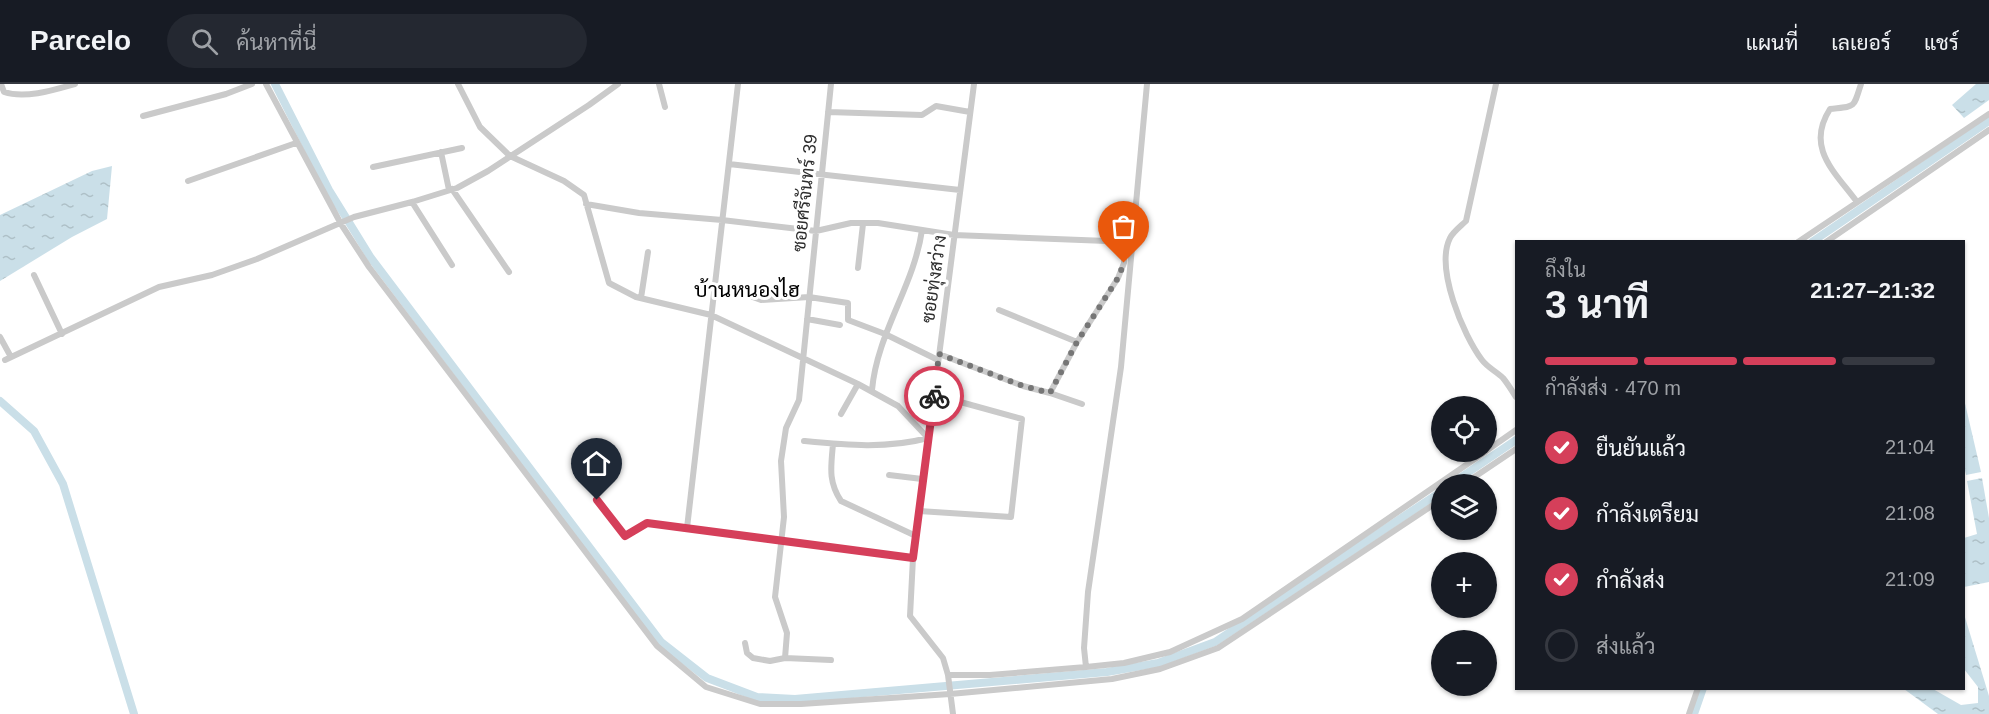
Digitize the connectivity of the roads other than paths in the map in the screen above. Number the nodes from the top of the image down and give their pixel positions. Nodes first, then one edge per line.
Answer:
1 (1, 84) edge
2 (75, 84) edge
3 (252, 84) edge
4 (266, 84) edge
5 (459, 84) edge
6 (618, 84) edge
7 (659, 84) edge
8 (738, 84) edge
9 (831, 84) edge
10 (974, 84) edge
11 (1147, 84) edge
12 (1496, 84) edge
13 (1861, 84) edge
14 (2, 93) edge
15 (666, 107) dead end
16 (828, 112) junction
17 (970, 112) junction
18 (1989, 114) edge
19 (143, 116) dead end
20 (1989, 130) edge
21 (296, 143) junction
22 (462, 148) dead end
23 (441, 152) junction
24 (510, 156) junction
25 (729, 164) junction
26 (373, 167) dead end
27 (822, 175) junction
28 (188, 182) dead end
29 (450, 190) junction
30 (960, 190) junction
31 (412, 202) junction
32 (1857, 202) junction
33 (586, 204) junction
34 (722, 220) junction
35 (343, 223) junction
36 (863, 224) junction
37 (922, 230) junction
38 (816, 231) junction
39 (954, 236) junction
40 (1801, 240) edge
41 (1829, 240) edge
42 (1129, 242) junction
43 (648, 252) dead end
44 (452, 265) dead end
45 (858, 268) dead end
46 (509, 272) dead end
47 (34, 275) dead end
48 (747, 294) dead end
49 (809, 297) junction
50 (641, 298) junction
51 (999, 310) dead end
52 (711, 315) junction
53 (807, 319) junction
54 (840, 325) dead end
55 (62, 334) junction
56 (885, 334) junction
57 (0, 337) edge
58 (1077, 342) junction
59 (939, 357) junction
60 (803, 359) junction
61 (858, 384) junction
62 (872, 390) junction
63 (1050, 393) junction
64 (935, 395) junction
65 (1515, 396) edge
66 (1082, 404) dead end
67 (841, 414) dead end
68 (1515, 431) edge
69 (928, 438) junction
70 (804, 441) dead end
71 (1497, 443) edge
72 (833, 444) junction
73 (1515, 451) edge
74 (1470, 462) edge
75 (1479, 474) edge
76 (889, 475) dead end
77 (922, 479) junction
78 (597, 500) dead end
79 (1431, 506) edge
80 (919, 511) junction
81 (687, 528) junction
82 (916, 536) junction
83 (780, 541) junction
84 (913, 558) junction
85 (745, 643) dead end
86 (785, 658) junction
87 (831, 660) dead end
88 (1086, 667) junction
89 (948, 678) junction
90 (1697, 690) edge
91 (949, 692) junction
92 (953, 714) edge
93 (1689, 714) edge

1 - 14 street
2 - 14 street
3 - 19 street
4 - 21 street
5 - 24 street
6 - 24 street
7 - 15 street
8 - 25 street
9 - 16 street, ซอยศรีจันทร์ 39
10 - 17 street, ซอยทุ่งสว่าง
11 - 42 street
12 - 65 street
13 - 32 street
16 - 17 street
16 - 27 street, ซอยศรีจันทร์ 39
17 - 30 street, ซอยทุ่งสว่าง
18 - 32 street
20 - 41 street
21 - 28 street
21 - 35 street
22 - 23 street
23 - 26 street
23 - 29 street
24 - 29 street
24 - 33 street
25 - 27 street
25 - 34 street
27 - 30 street
27 - 38 street, ซอยศรีจันทร์ 39
29 - 31 street
29 - 46 street
30 - 39 street, ซอยทุ่งสว่าง
31 - 35 street
31 - 44 street
32 - 40 street
33 - 34 street
33 - 50 street
34 - 38 street
34 - 52 street
35 - 55 street
35 - 91 street
36 - 37 street
36 - 38 street
36 - 45 street
37 - 39 street
37 - 56 street
38 - 49 street, ซอยศรีจันทร์ 39
39 - 42 street
39 - 59 street, ซอยทุ่งสว่าง
42 - 58 street
42 - 88 street
43 - 50 street
47 - 55 street
48 - 49 street
49 - 53 street, ซอยศรีจันทร์ 39
49 - 56 street
50 - 52 street
51 - 58 street
52 - 60 street
52 - 81 street
53 - 54 street
53 - 60 street, ซอยศรีจันทร์ 39
55 - 57 street
56 - 59 street
56 - 62 street
58 - 63 street
59 - 63 street
59 - 64 street, ซอยทุ่งสว่าง
60 - 61 street
60 - 83 street, ซอยศรีจันทร์ 39
61 - 62 street
61 - 67 street
62 - 69 street
63 - 66 street
64 - 69 street, ซอยทุ่งสว่าง
64 - 80 street
68 - 71 street
69 - 72 street
69 - 77 street, ซอยทุ่งสว่าง
70 - 72 street
72 - 82 street
73 - 75 street
74 - 88 street
76 - 77 street
77 - 80 street, ซอยทุ่งสว่าง
78 - 81 street
79 - 91 street
80 - 82 street, ซอยทุ่งสว่าง
81 - 83 street
82 - 84 street, ซอยทุ่งสว่าง
83 - 84 street
83 - 86 street, ซอยศรีจันทร์ 39
84 - 89 street, ซอยทุ่งสว่าง
85 - 86 street
86 - 87 street
88 - 89 street
89 - 91 street, ซอยทุ่งสว่าง
90 - 93 street
91 - 92 street, ซอยทุ่งสว่าง

